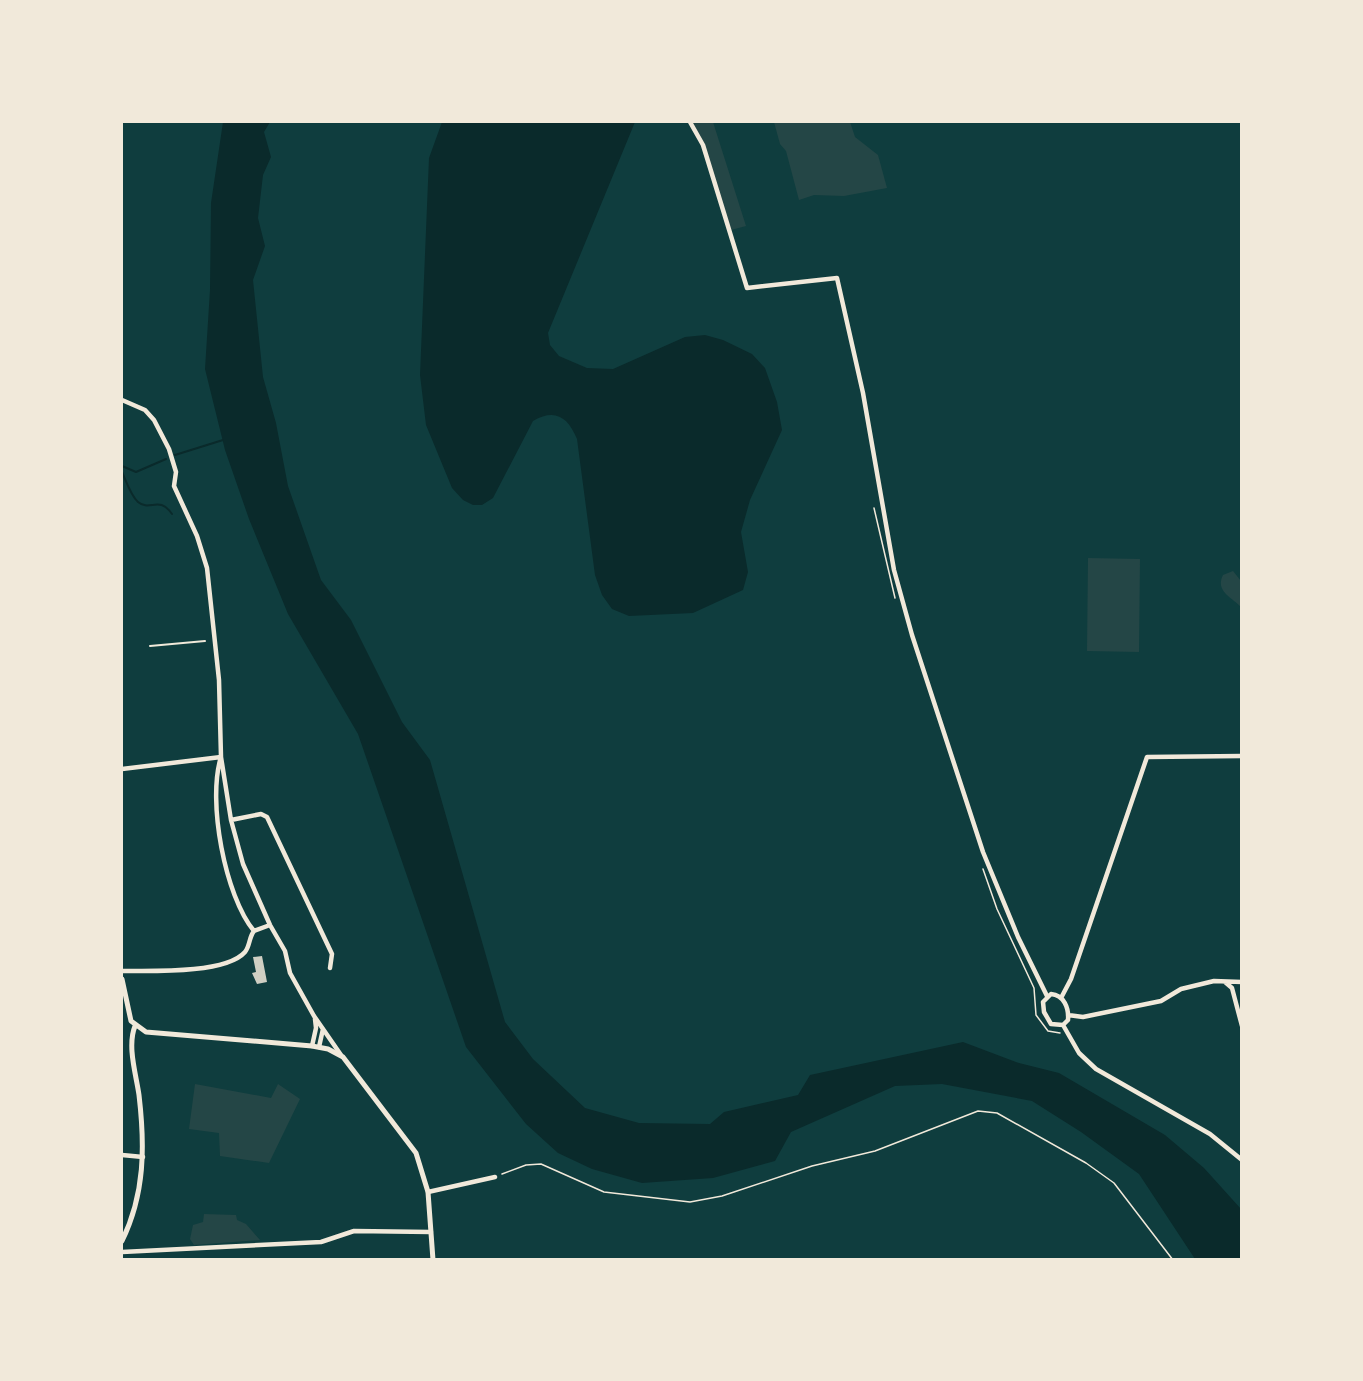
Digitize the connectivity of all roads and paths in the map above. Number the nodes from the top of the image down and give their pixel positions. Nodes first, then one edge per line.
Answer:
1 (690, 122) edge
2 (122, 400) edge
3 (205, 641) dead end
4 (150, 646) dead end
5 (1242, 756) edge
6 (221, 757) junction
7 (122, 769) edge
8 (231, 820) junction
9 (270, 925) junction
10 (255, 931) junction
11 (330, 968) dead end
12 (122, 971) edge
13 (122, 979) edge
14 (1225, 982) junction
15 (1242, 982) edge
16 (1047, 996) junction
17 (1061, 998) junction
18 (1068, 1015) junction
19 (314, 1016) junction
20 (1064, 1025) junction
21 (135, 1026) junction
22 (1242, 1026) edge
23 (323, 1029) junction
24 (312, 1046) junction
25 (322, 1047) junction
26 (343, 1058) junction
27 (122, 1155) edge
28 (143, 1157) junction
29 (1242, 1160) edge
30 (495, 1177) joint
31 (428, 1192) junction
32 (431, 1232) junction
33 (122, 1241) edge
34 (122, 1252) edge
35 (433, 1260) edge
36 (1173, 1260) edge

1 - 16 street
2 - 6 street
3 - 4 lane
5 - 17 street
6 - 7 street
6 - 8 street
6 - 10 street
8 - 9 street
8 - 11 street
9 - 10 street
9 - 19 street
10 - 12 street
13 - 21 street
14 - 15 street
14 - 18 street
14 - 22 street
16 - 17 street
16 - 20 street
17 - 18 street
18 - 20 street
19 - 23 street
19 - 24 street
20 - 29 street
21 - 24 street
21 - 28 street
23 - 25 street
23 - 26 street
24 - 25 street
25 - 26 street
26 - 31 street
27 - 28 street
28 - 33 street
30 - 31 street
30 - 36 path
31 - 32 street
32 - 34 street
32 - 35 street

